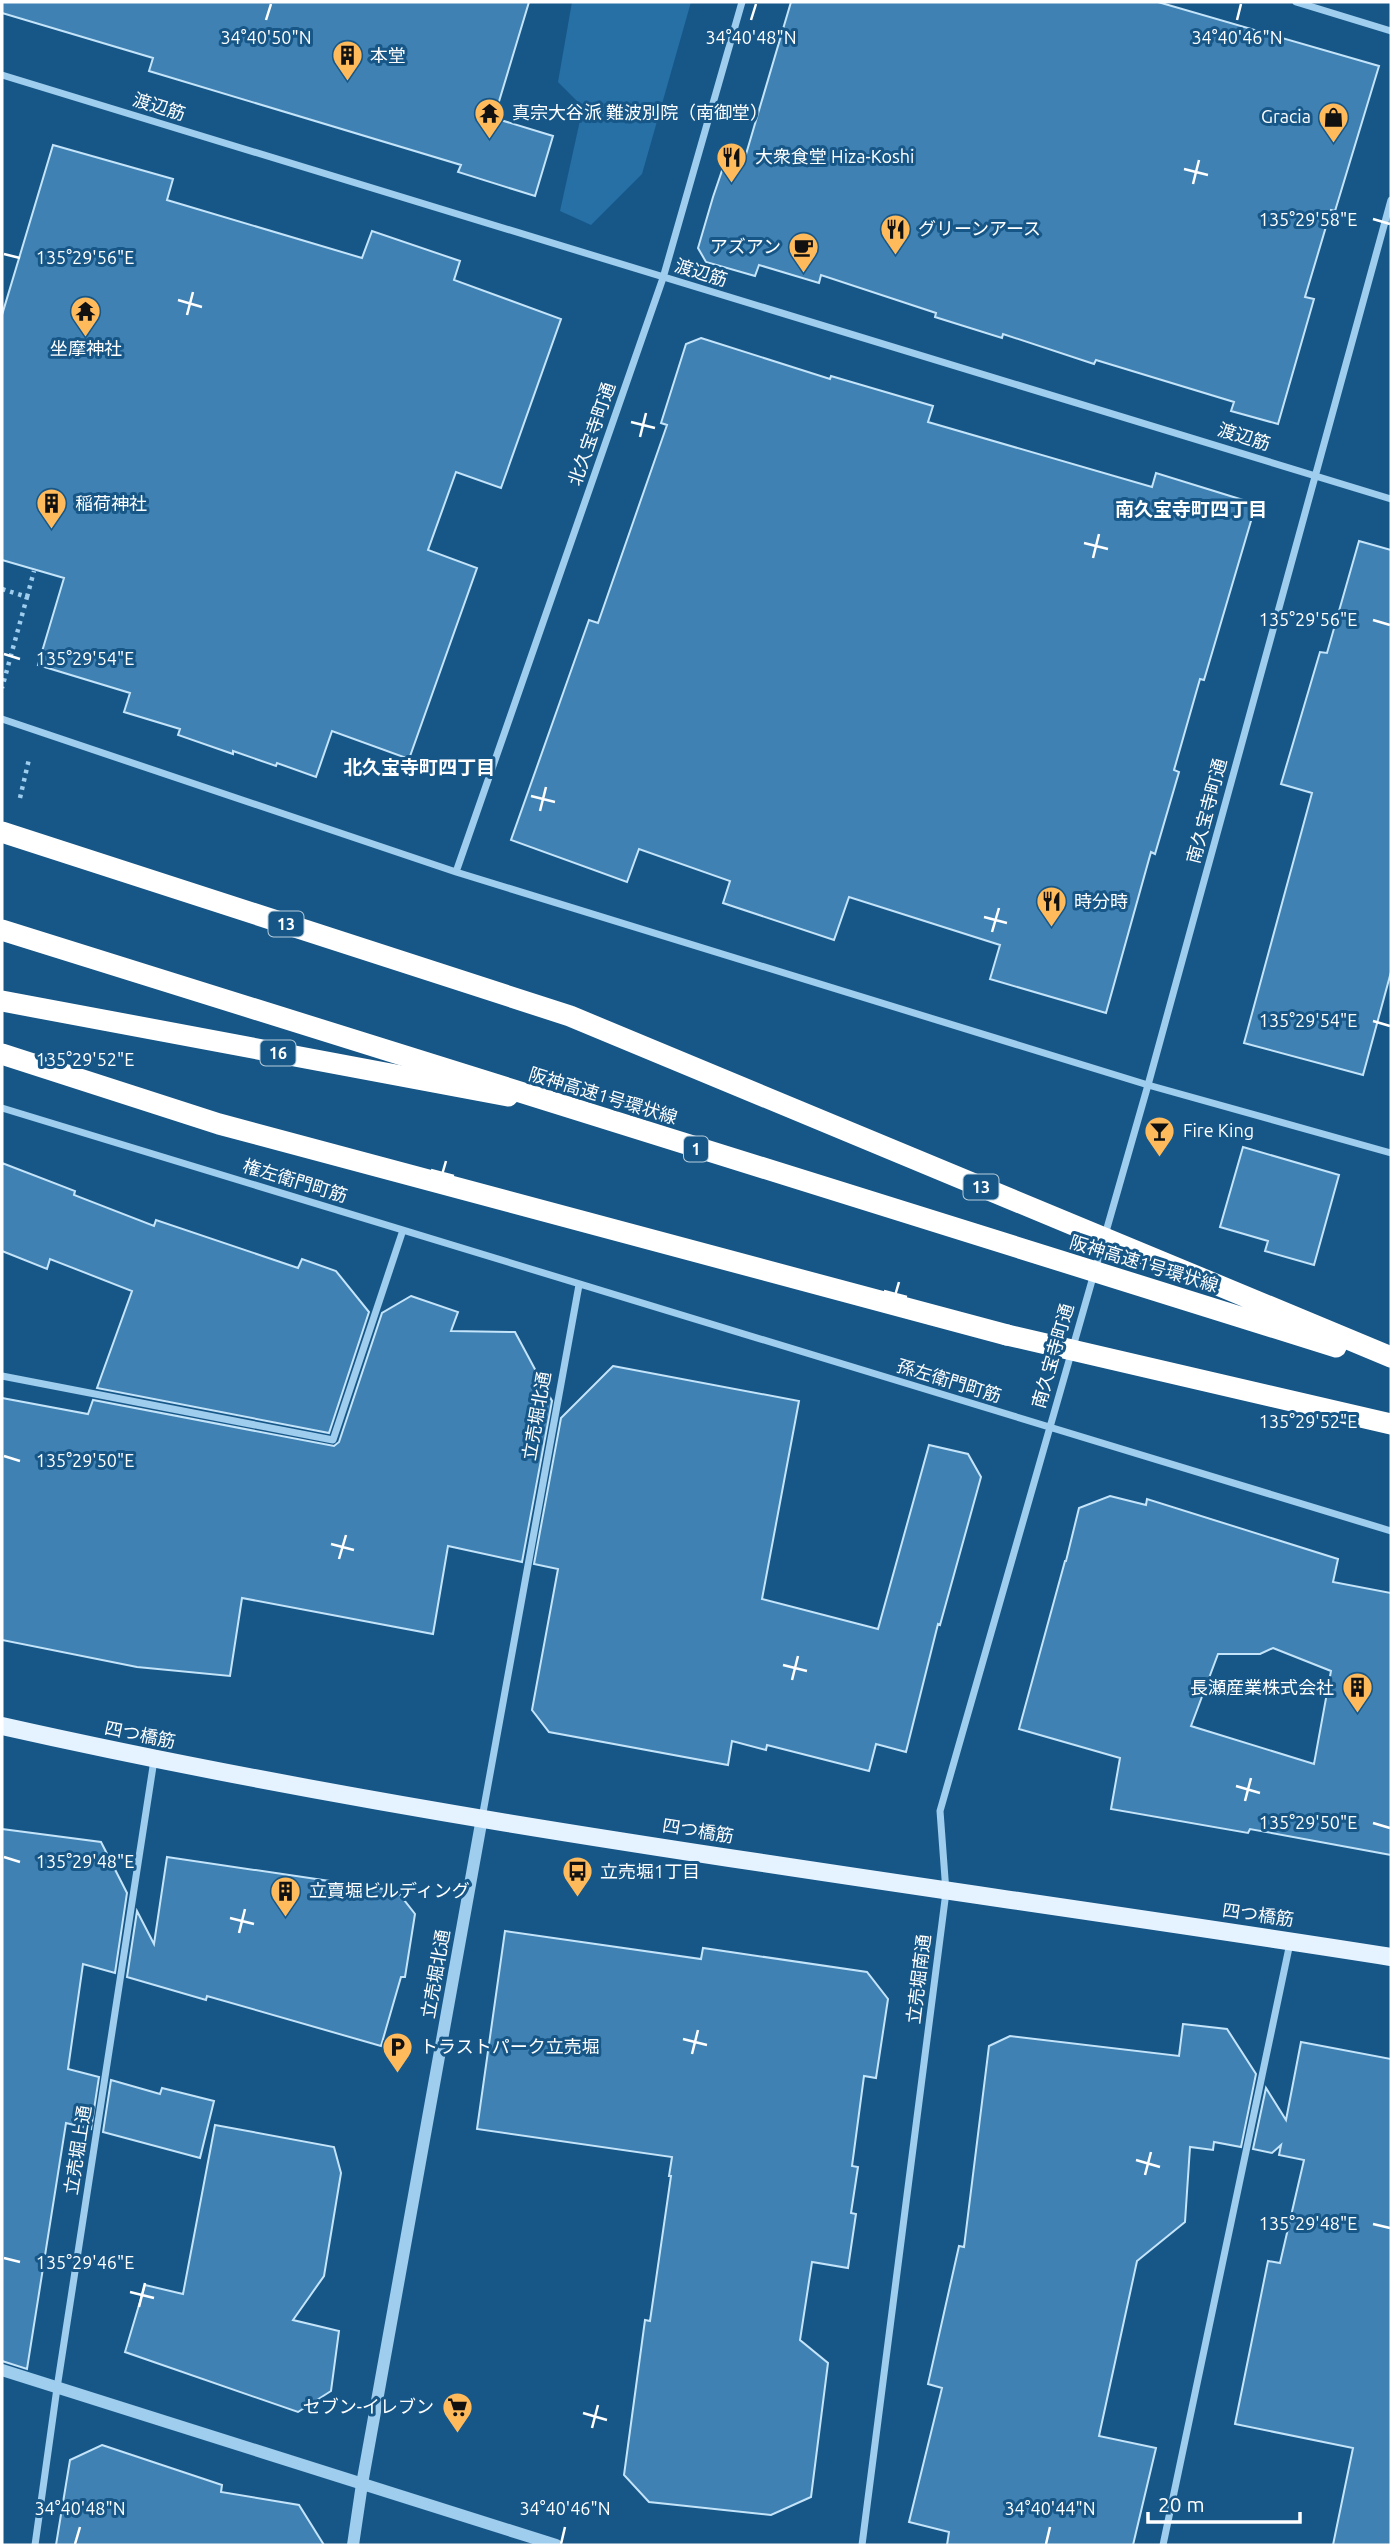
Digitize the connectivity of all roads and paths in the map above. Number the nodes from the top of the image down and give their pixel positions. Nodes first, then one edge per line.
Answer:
1 (742, 2) edge
2 (1296, 2) edge
3 (1391, 31) edge
4 (2, 75) edge
5 (1391, 200) edge
6 (663, 278) junction
7 (1315, 475) junction
8 (1391, 499) edge
9 (34, 571) dead end
10 (2, 589) edge
11 (27, 597) junction
12 (2, 688) edge
13 (2, 719) edge
14 (2, 832) edge
15 (456, 872) junction
16 (2, 930) edge
17 (2, 1001) edge
18 (2, 1054) edge
19 (1148, 1085) junction
20 (555, 1105) junction
21 (2, 1108) edge
22 (1391, 1153) edge
23 (403, 1230) junction
24 (579, 1285) junction
25 (1391, 1357) edge
26 (1391, 1365) edge
27 (2, 1376) edge
28 (1391, 1424) edge
29 (1049, 1428) junction
30 (1391, 1531) edge
31 (2, 1726) edge
32 (154, 1760) junction
33 (482, 1818) junction
34 (946, 1892) junction
35 (1290, 1941) junction
36 (1391, 1957) edge
37 (2, 2370) edge
38 (57, 2388) junction
39 (362, 2484) junction
40 (35, 2545) edge
41 (353, 2545) edge
42 (556, 2545) edge
43 (862, 2545) edge
44 (1163, 2545) edge

1 - 6 street, 北久宝寺町通
2 - 3 street
4 - 6 street, 渡辺筋
5 - 7 street, 南久宝寺町通
6 - 7 street, 渡辺筋
6 - 15 street, 北久宝寺町通
7 - 8 street, 渡辺筋
7 - 19 street, 南久宝寺町通
9 - 11 path
10 - 11 path
11 - 12 path
13 - 15 street
14 - 25 highway, 13, bridge
15 - 19 street
16 - 20 highway, 阪神高速1号環状線 / 1, bridge
17 - 20 highway, 16, bridge
18 - 28 highway, bridge
19 - 22 street
19 - 29 street, 南久宝寺町通
20 - 26 highway, 阪神高速1号環状線 / 1, bridge
21 - 23 street, 権左衛門町筋
23 - 24 street, 権左衛門町筋
23 - 27 street
24 - 29 street, 孫左衛門町筋
24 - 33 street, 立売堀北通
29 - 30 street, 孫左衛門町筋
29 - 34 street, 立売堀南通
31 - 32 main road, 四つ橋筋
32 - 33 main road, 四つ橋筋
32 - 38 street, 立売堀上通
33 - 34 main road, 四つ橋筋
33 - 39 street, 立売堀北通
34 - 35 main road, 四つ橋筋
34 - 43 street, 立売堀南通
35 - 36 main road, 四つ橋筋
35 - 44 street
37 - 38 street
38 - 39 street
38 - 40 street, 立売堀上通
39 - 41 street, 立売堀北通
39 - 42 street

